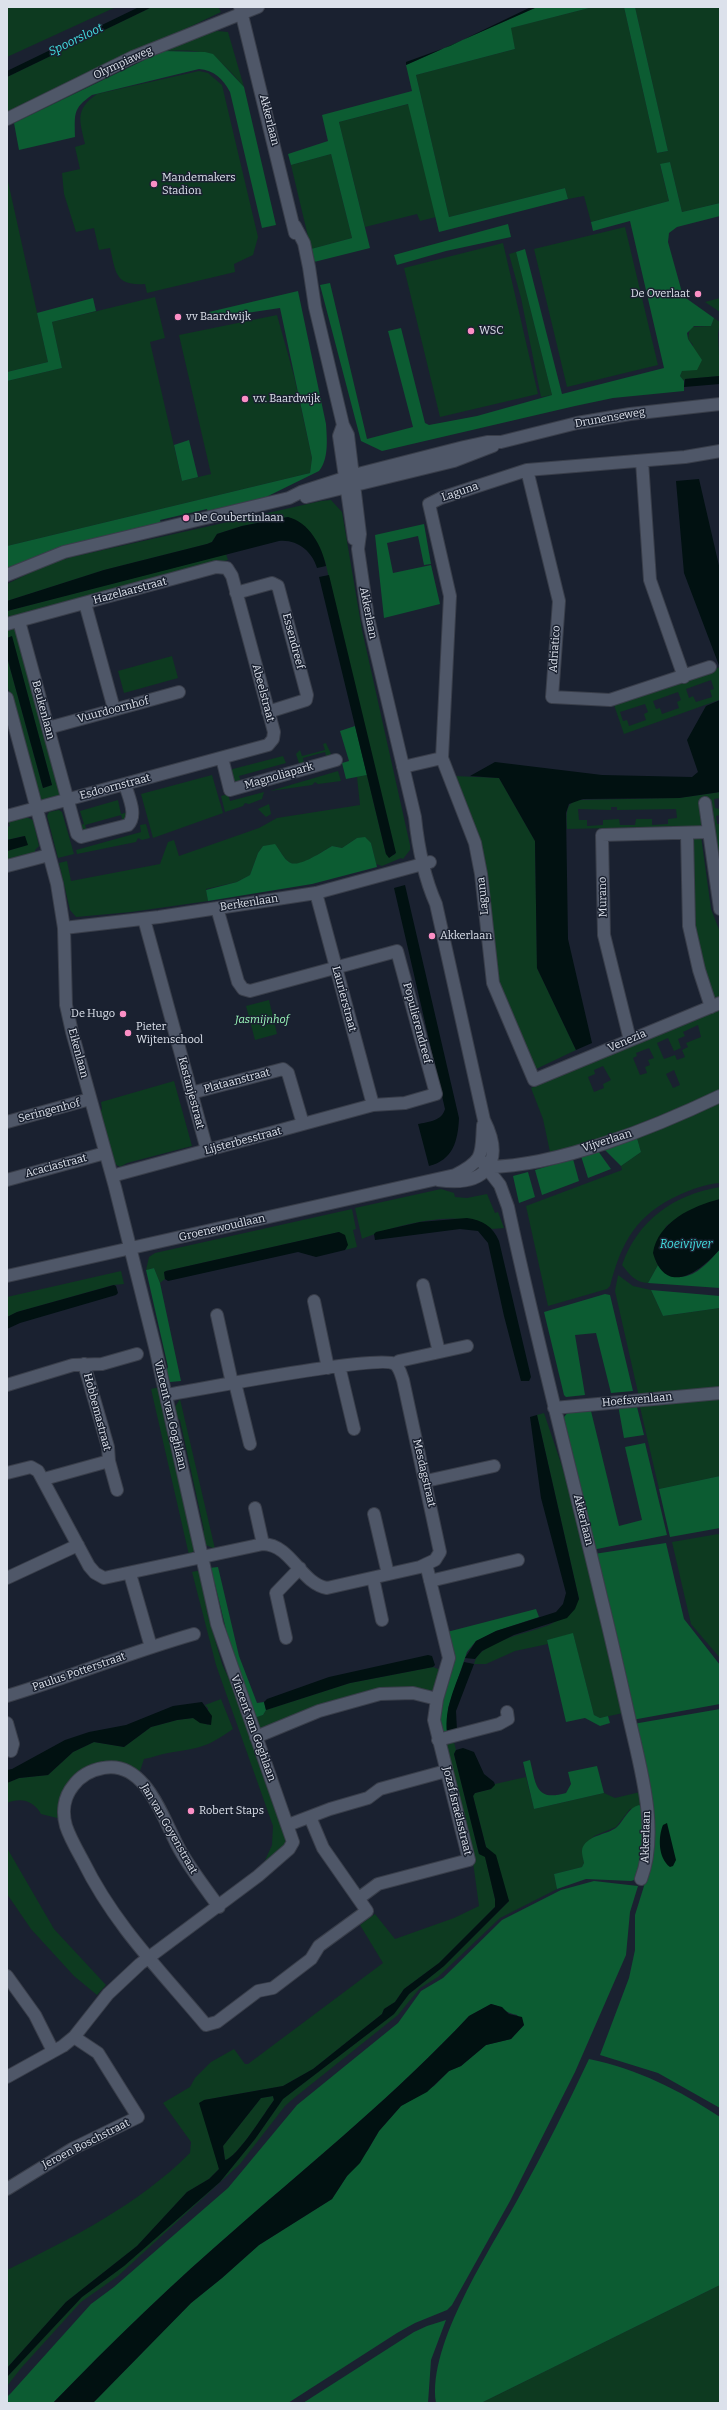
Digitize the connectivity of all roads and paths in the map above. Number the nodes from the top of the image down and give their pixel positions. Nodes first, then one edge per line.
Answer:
1 (258, 7) edge
2 (240, 10) edge
3 (7, 119) edge
4 (720, 404) edge
5 (720, 450) edge
6 (642, 461) junction
7 (527, 470) junction
8 (350, 482) junction
9 (7, 575) edge
10 (236, 593) junction
11 (85, 603) junction
12 (19, 621) junction
13 (7, 624) edge
14 (710, 667) dead end
15 (684, 677) junction
16 (179, 692) dead end
17 (7, 698) edge
18 (114, 709) junction
19 (268, 712) junction
20 (48, 728) junction
21 (222, 758) junction
22 (442, 758) junction
23 (336, 760) dead end
24 (403, 767) junction
25 (125, 784) junction
26 (67, 799) junction
27 (705, 803) dead end
28 (37, 808) junction
29 (7, 816) edge
30 (709, 832) junction
31 (687, 834) junction
32 (49, 855) junction
33 (427, 863) junction
34 (7, 866) edge
35 (316, 893) junction
36 (217, 908) junction
37 (720, 909) edge
38 (144, 919) junction
39 (64, 928) junction
40 (336, 967) junction
41 (715, 1005) edge
42 (630, 1040) junction
43 (534, 1080) joint
44 (191, 1093) junction
45 (720, 1096) edge
46 (90, 1099) junction
47 (373, 1105) junction
48 (484, 1120) junction
49 (7, 1122) edge
50 (303, 1124) junction
51 (207, 1150) junction
52 (105, 1153) junction
53 (478, 1158) junction
54 (488, 1167) junction
55 (112, 1176) junction
56 (7, 1180) edge
57 (438, 1180) junction
58 (130, 1248) junction
59 (7, 1276) edge
60 (423, 1285) dead end
61 (314, 1301) dead end
62 (217, 1315) dead end
63 (467, 1346) dead end
64 (439, 1352) junction
65 (137, 1354) dead end
66 (84, 1364) junction
67 (395, 1364) junction
68 (334, 1367) junction
69 (234, 1383) junction
70 (7, 1385) edge
71 (720, 1393) edge
72 (166, 1395) junction
73 (554, 1408) junction
74 (354, 1429) dead end
75 (250, 1444) dead end
76 (109, 1461) junction
77 (494, 1466) dead end
78 (7, 1473) edge
79 (44, 1479) junction
80 (426, 1481) junction
81 (117, 1490) dead end
82 (255, 1508) dead end
83 (374, 1514) dead end
84 (263, 1544) junction
85 (78, 1545) junction
86 (202, 1558) junction
87 (518, 1560) dead end
88 (426, 1564) junction
89 (300, 1568) junction
90 (130, 1574) junction
91 (388, 1574) junction
92 (7, 1578) edge
93 (373, 1578) junction
94 (430, 1581) junction
95 (382, 1620) dead end
96 (194, 1634) dead end
97 (286, 1638) dead end
98 (151, 1647) junction
99 (7, 1696) edge
100 (436, 1699) junction
101 (507, 1712) dead end
102 (7, 1723) edge
103 (256, 1737) junction
104 (438, 1740) junction
105 (11, 1751) dead end
106 (446, 1771) junction
107 (310, 1817) junction
108 (288, 1825) junction
109 (641, 1879) dead end
110 (359, 1898) junction
111 (219, 1907) junction
112 (147, 1958) junction
113 (7, 1976) edge
114 (74, 2037) junction
115 (53, 2051) junction
116 (7, 2077) edge
117 (7, 2189) edge

1 - 2 street, Olympiaweg
2 - 3 street, Olympiaweg
2 - 8 street, Akkerlaan
4 - 8 street, Drunenseweg
5 - 6 street, Laguna
6 - 7 street, Laguna
6 - 15 street
7 - 15 street, Adriatico
7 - 22 street, Laguna
8 - 9 street
8 - 24 street, Akkerlaan
10 - 11 street, Hazelaarstraat
10 - 19 street, Abeelstraat
10 - 19 street, Essendreef
11 - 12 street, Hazelaarstraat
11 - 18 street
12 - 13 street, Hazelaarstraat
12 - 20 street, Beukenlaan
14 - 15 street, Adriatico
16 - 18 street, Vuurdoornhof
17 - 28 street
18 - 20 street, Vuurdoornhof
19 - 21 street, Abeelstraat
20 - 26 street, Beukenlaan
21 - 23 street, Magnoliapark
21 - 25 street, Esdoornstraat
22 - 24 street
22 - 43 street, Laguna
24 - 33 street, Akkerlaan
25 - 26 street, Esdoornstraat
25 - 26 street
26 - 28 street, Esdoornstraat
27 - 30 street
28 - 29 street, Esdoornstraat
28 - 32 street, Eikenlaan
30 - 31 street, Murano
30 - 37 street
31 - 41 street
31 - 42 street, Murano
32 - 34 street
32 - 39 street, Eikenlaan
33 - 35 street, Berkenlaan
33 - 48 street, Akkerlaan
35 - 36 street, Berkenlaan
35 - 40 street, Laurierstraat
36 - 38 street, Berkenlaan
36 - 40 street
38 - 39 street, Berkenlaan
38 - 44 street, Kastanjestraat
39 - 46 street, Eikenlaan
40 - 47 street, Laurierstraat
40 - 47 street, Populierendreef
41 - 42 street, Venezia
42 - 43 street, Venezia
44 - 50 street, Plataanstraat
44 - 51 street, Kastanjestraat
45 - 54 street, Vijverlaan
46 - 49 street, Seringenhof
46 - 52 street, Eikenlaan
47 - 50 street, Lijsterbesstraat
48 - 53 street, Akkerlaan
48 - 54 street, Akkerlaan
50 - 51 street, Lijsterbesstraat
51 - 55 street, Lijsterbesstraat
52 - 55 street, Eikenlaan
52 - 56 street, Acaciastraat
53 - 54 street, Akkerlaan
53 - 57 street, Groenewoudlaan
54 - 57 street, Groenewoudlaan
54 - 73 street, Akkerlaan
55 - 58 street, Eikenlaan
57 - 58 street, Groenewoudlaan
58 - 59 street, Groenewoudlaan
58 - 72 street, Vincent van Goghlaan
60 - 64 street
61 - 68 street
62 - 69 street
63 - 64 street
64 - 67 street
65 - 66 street, Hobbemastraat
66 - 70 street, Hobbemastraat
66 - 76 street, Hobbemastraat
67 - 68 street
67 - 80 street, Mesdagstraat
68 - 69 street
68 - 74 street
69 - 72 street
69 - 75 street
71 - 73 street, Hoefsvenlaan
72 - 86 street, Vincent van Goghlaan
73 - 109 street, Akkerlaan
76 - 79 street, Hobbemastraat
76 - 81 street, Hobbemastraat
77 - 80 street
78 - 79 street
79 - 85 street, Mesdagstraat
80 - 88 street, Mesdagstraat
82 - 84 street
83 - 91 street
84 - 86 street, Mesdagstraat
84 - 89 street, Mesdagstraat
85 - 90 street, Mesdagstraat
85 - 92 street
86 - 90 street, Mesdagstraat
86 - 103 street, Vincent van Goghlaan
87 - 94 street
88 - 91 street, Mesdagstraat
88 - 94 street, Jozef Israëlsstraat
89 - 93 street, Mesdagstraat
89 - 97 street
90 - 98 street
91 - 93 street, Mesdagstraat
93 - 95 street
94 - 100 street, Jozef Israëlsstraat
96 - 98 street, Paulus Potterstraat
98 - 99 street, Paulus Potterstraat
100 - 103 street
100 - 104 street, Jozef Israëlsstraat
101 - 104 street
102 - 105 street
103 - 108 street, Vincent van Goghlaan
104 - 106 street, Jozef Israëlsstraat
106 - 107 street
106 - 110 street, Jozef Israëlsstraat
107 - 108 street
107 - 110 street
108 - 111 street, Vincent van Goghlaan
110 - 112 street, Jan van Goyenstraat
111 - 112 street, Vincent van Goghlaan
111 - 112 street, Jan van Goyenstraat
112 - 114 street, Vincent van Goghlaan
113 - 115 street
114 - 115 street, Vincent van Goghlaan
114 - 117 street, Jeroen Boschstraat
115 - 116 street, Vincent van Goghlaan

